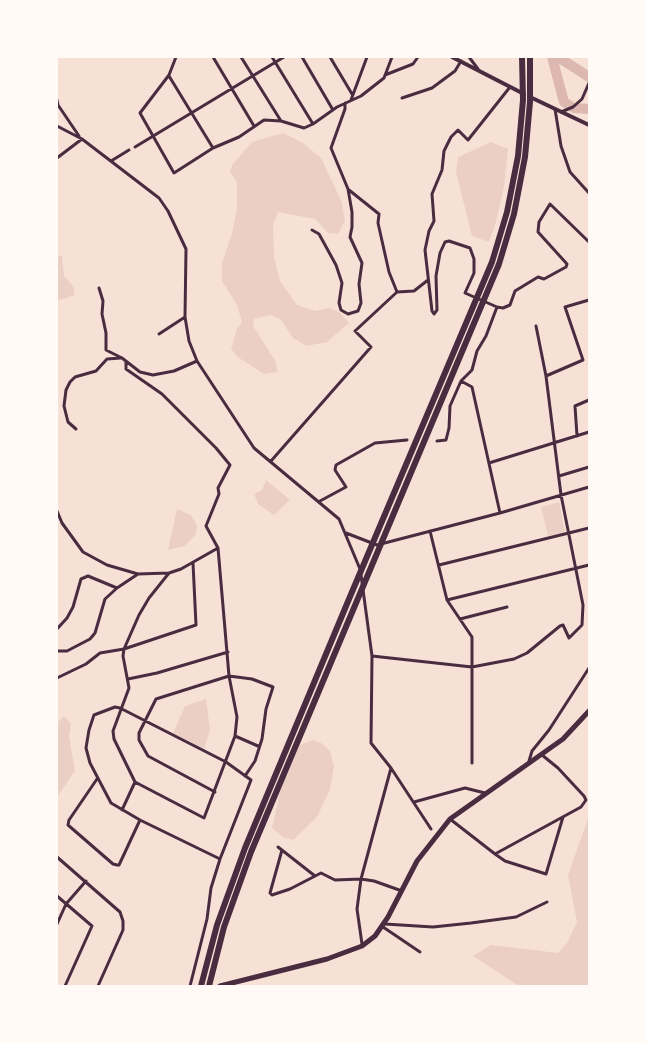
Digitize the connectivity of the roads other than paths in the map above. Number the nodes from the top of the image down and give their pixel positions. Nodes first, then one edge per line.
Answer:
1 (176, 57) edge
2 (213, 57) edge
3 (242, 57) edge
4 (272, 57) edge
5 (284, 57) edge
6 (302, 57) edge
7 (330, 57) edge
8 (367, 57) edge
9 (392, 57) edge
10 (418, 57) edge
11 (452, 57) edge
12 (469, 57) edge
13 (522, 57) edge
14 (530, 57) edge
15 (461, 61) junction
16 (276, 62) junction
17 (479, 71) junction
18 (169, 75) junction
19 (385, 75) junction
20 (253, 76) junction
21 (589, 83) edge
22 (510, 87) junction
23 (232, 89) junction
24 (352, 94) junction
25 (402, 98) dead end
26 (57, 100) edge
27 (351, 100) junction
28 (526, 101) junction
29 (345, 103) junction
30 (555, 109) junction
31 (333, 110) junction
32 (561, 112) junction
33 (192, 113) junction
34 (281, 121) junction
35 (313, 124) junction
36 (589, 125) edge
37 (57, 126) edge
38 (254, 126) junction
39 (153, 137) junction
40 (82, 140) junction
41 (135, 147) dead end
42 (213, 148) junction
43 (129, 150) dead end
44 (57, 158) edge
45 (111, 161) junction
46 (348, 189) junction
47 (589, 193) edge
48 (312, 230) dead end
49 (589, 242) edge
50 (428, 280) junction
51 (99, 288) dead end
52 (397, 292) junction
53 (589, 300) edge
54 (497, 307) junction
55 (185, 317) junction
56 (536, 326) dead end
57 (159, 334) dead end
58 (124, 359) junction
59 (197, 361) junction
60 (546, 376) junction
61 (461, 381) junction
62 (589, 400) edge
63 (76, 429) dead end
64 (589, 432) edge
65 (577, 436) junction
66 (407, 440) dead end
67 (437, 441) dead end
68 (554, 443) junction
69 (271, 461) junction
70 (489, 463) junction
71 (589, 467) edge
72 (559, 476) junction
73 (589, 487) edge
74 (561, 495) junction
75 (320, 501) junction
76 (57, 511) edge
77 (500, 513) junction
78 (589, 528) edge
79 (430, 531) junction
80 (346, 532) junction
81 (568, 534) junction
82 (218, 548) junction
83 (193, 563) junction
84 (439, 565) junction
85 (589, 565) edge
86 (575, 568) junction
87 (169, 573) junction
88 (138, 574) junction
89 (117, 588) junction
90 (447, 600) junction
91 (352, 601) junction
92 (507, 607) dead end
93 (460, 619) junction
94 (57, 629) edge
95 (124, 649) junction
96 (57, 651) edge
97 (228, 652) junction
98 (372, 656) junction
99 (472, 667) junction
100 (589, 668) edge
101 (229, 676) junction
102 (57, 678) edge
103 (128, 679) junction
104 (120, 708) junction
105 (589, 711) edge
106 (144, 721) junction
107 (235, 736) junction
108 (259, 746) junction
109 (541, 753) junction
110 (530, 761) junction
111 (226, 762) junction
112 (472, 763) dead end
113 (391, 768) junction
114 (245, 776) junction
115 (97, 779) junction
116 (135, 782) junction
117 (215, 792) junction
118 (484, 793) junction
119 (414, 802) junction
120 (122, 810) junction
121 (563, 816) junction
122 (450, 819) junction
123 (140, 820) junction
124 (432, 829) dead end
125 (278, 847) dead end
126 (282, 850) junction
127 (495, 855) junction
128 (57, 857) edge
129 (220, 859) junction
130 (315, 876) junction
131 (361, 879) junction
132 (86, 881) junction
133 (402, 891) junction
134 (57, 896) edge
135 (547, 902) dead end
136 (66, 903) junction
137 (57, 924) edge
138 (384, 925) junction
139 (362, 946) junction
140 (420, 952) dead end
141 (65, 986) edge
142 (98, 986) edge
143 (190, 986) edge
144 (201, 986) edge
145 (209, 986) edge
146 (219, 986) edge

1 - 18 street
2 - 23 street
3 - 20 street
4 - 16 street
5 - 16 street
6 - 31 street
7 - 24 street
8 - 24 street
9 - 19 street
10 - 19 street
11 - 15 street
12 - 17 street
13 - 28 highway
14 - 28 highway
15 - 17 street
15 - 25 street
16 - 20 street
16 - 35 street
17 - 22 street
18 - 33 street
18 - 39 street
19 - 27 street
20 - 23 street
20 - 34 street
21 - 32 street
22 - 30 street
22 - 50 street
23 - 33 street
23 - 38 street
24 - 27 street
26 - 40 street
27 - 29 street
28 - 91 highway
29 - 31 street
29 - 46 street
30 - 32 street
30 - 47 street
31 - 35 street
32 - 36 street
33 - 39 street
33 - 42 street
34 - 35 street
34 - 38 street
37 - 40 street
38 - 42 street
39 - 41 street
39 - 42 street
40 - 44 street
40 - 45 street
43 - 45 street
45 - 55 street
46 - 48 street
46 - 52 street
49 - 54 street
50 - 52 street
50 - 54 street
51 - 58 street
52 - 69 street
53 - 60 street
54 - 61 street
55 - 57 street
55 - 59 street
56 - 60 street
58 - 59 street
58 - 63 street
58 - 82 street
59 - 69 street
60 - 68 street
61 - 67 street
61 - 70 street
62 - 65 street
64 - 65 street
65 - 68 street
66 - 75 street
68 - 70 street
68 - 72 street
69 - 75 street
70 - 77 street
71 - 72 street
72 - 74 street
73 - 74 street
74 - 77 street
74 - 81 street
75 - 80 street
76 - 88 street
77 - 79 street
78 - 81 street
79 - 80 street
79 - 84 street
80 - 98 street
81 - 84 street
81 - 86 street
82 - 83 street
82 - 97 street
83 - 87 street
83 - 95 street
84 - 90 street
85 - 86 street
86 - 90 street
86 - 99 street
87 - 88 street
87 - 95 street
88 - 89 street
89 - 94 street
89 - 96 street
90 - 93 street
91 - 144 highway
91 - 145 highway
92 - 93 street
93 - 99 street
95 - 102 street
95 - 103 street
97 - 101 street
97 - 103 street
98 - 99 street
98 - 113 street
99 - 112 street
100 - 110 street
101 - 106 street
101 - 107 street
101 - 108 street
103 - 104 street
104 - 106 street
104 - 115 street
104 - 116 street
105 - 109 main road
106 - 111 street
106 - 117 street
107 - 108 street
107 - 111 street
108 - 114 street
109 - 110 main road
109 - 121 street
110 - 118 main road
111 - 114 street
111 - 117 street
113 - 119 street
113 - 131 street
114 - 129 street
115 - 120 street
115 - 123 street
116 - 117 street
116 - 120 street
118 - 119 street
118 - 122 main road
119 - 124 street
120 - 123 street
121 - 127 street
121 - 127 street
122 - 127 street
122 - 133 main road
123 - 129 street
125 - 126 street
126 - 130 street
126 - 130 street
128 - 132 street
129 - 143 street
130 - 131 street
131 - 133 street
131 - 139 street
132 - 136 street
132 - 142 street
133 - 138 main road
134 - 136 street
135 - 138 street
136 - 137 street
136 - 141 street
138 - 139 main road
138 - 140 street
139 - 146 main road

